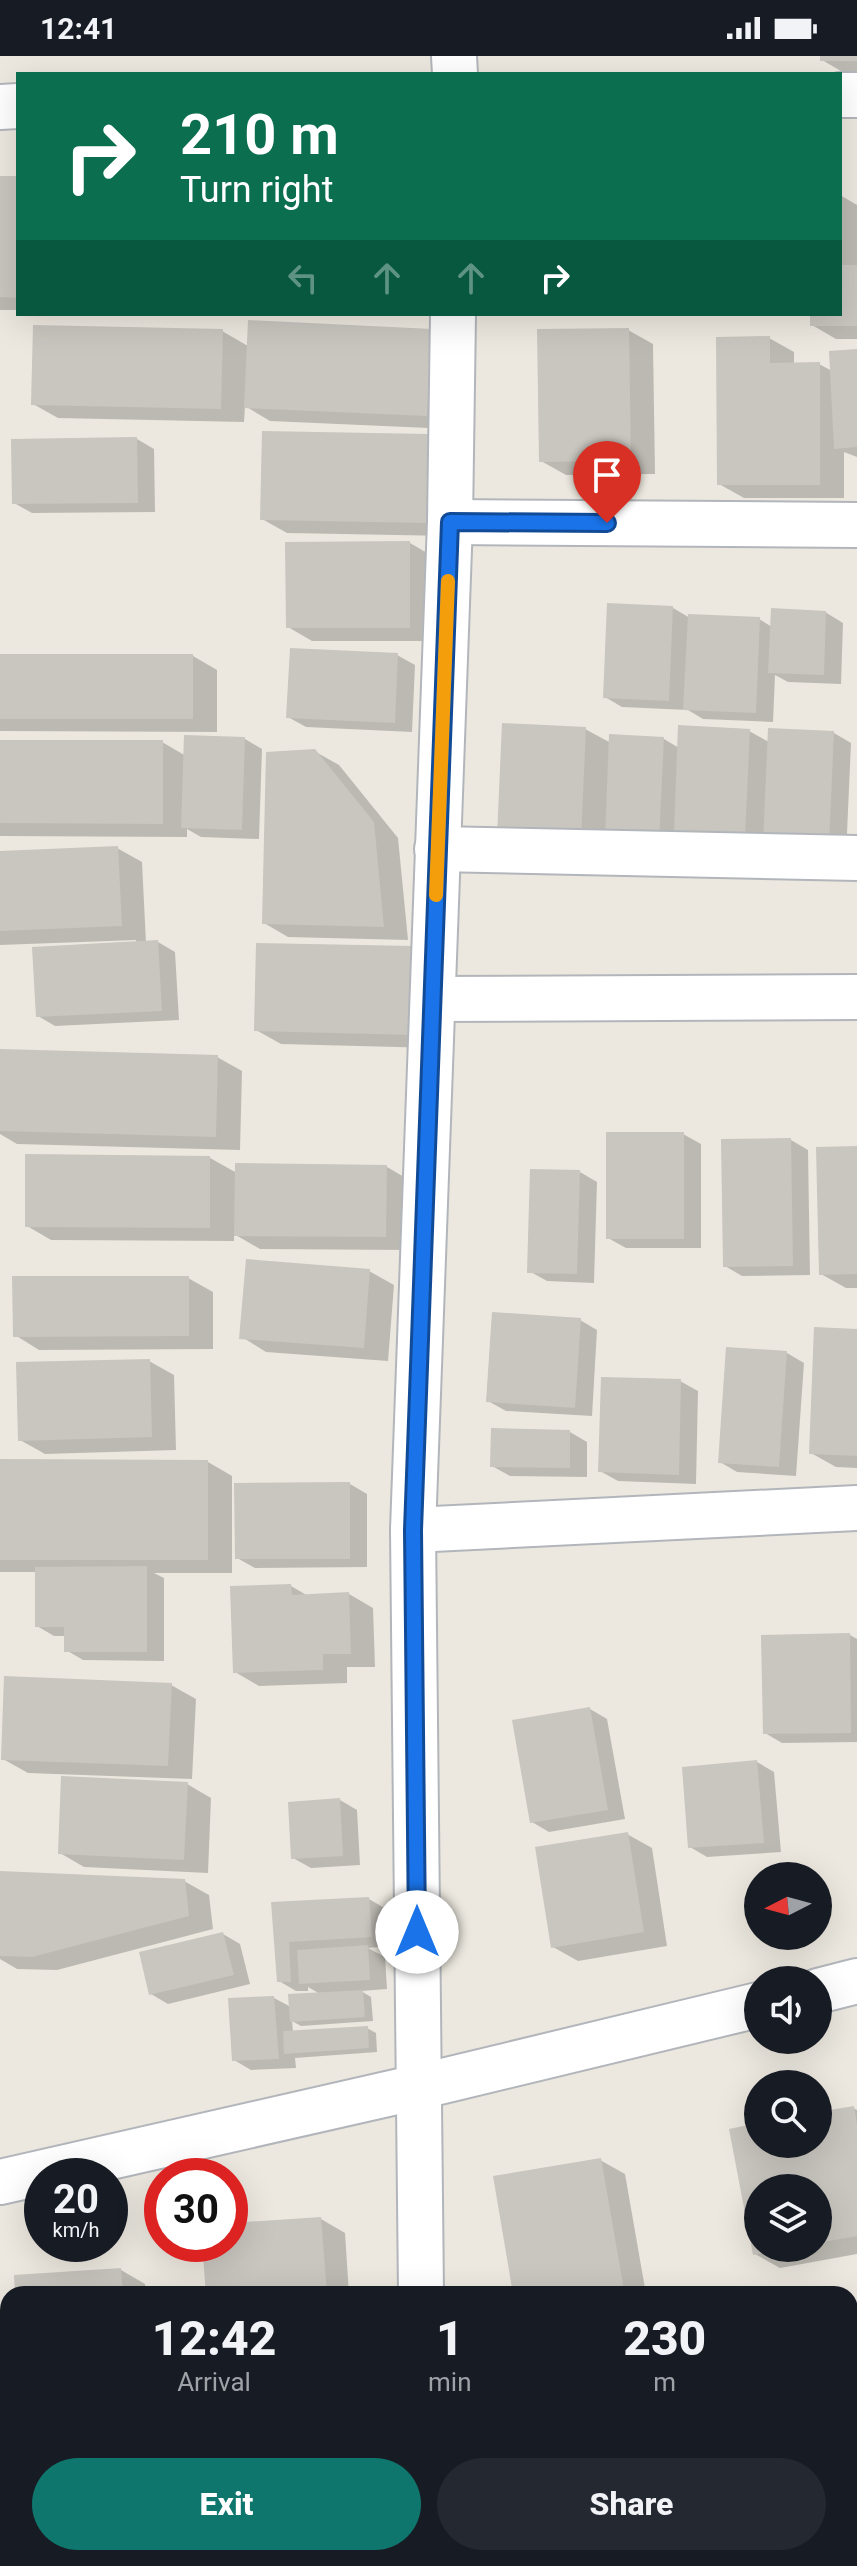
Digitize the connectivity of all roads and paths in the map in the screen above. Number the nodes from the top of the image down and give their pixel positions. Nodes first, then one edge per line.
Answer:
1 (453, 316) edge
2 (450, 522) junction
3 (857, 525) edge
4 (437, 849) junction
5 (857, 858) edge
6 (857, 997) edge
7 (433, 999) junction
8 (857, 1508) edge
9 (413, 1530) junction
10 (857, 1981) edge
11 (832, 1987) edge
12 (744, 2008) edge
13 (418, 2087) junction
14 (0, 2182) edge
15 (421, 2286) edge

1 - 2 street
2 - 3 street
2 - 4 street
4 - 5 street
4 - 7 street
6 - 7 street
7 - 9 street
8 - 9 street
9 - 13 street
10 - 11 street
12 - 13 street
13 - 14 street
13 - 15 street

